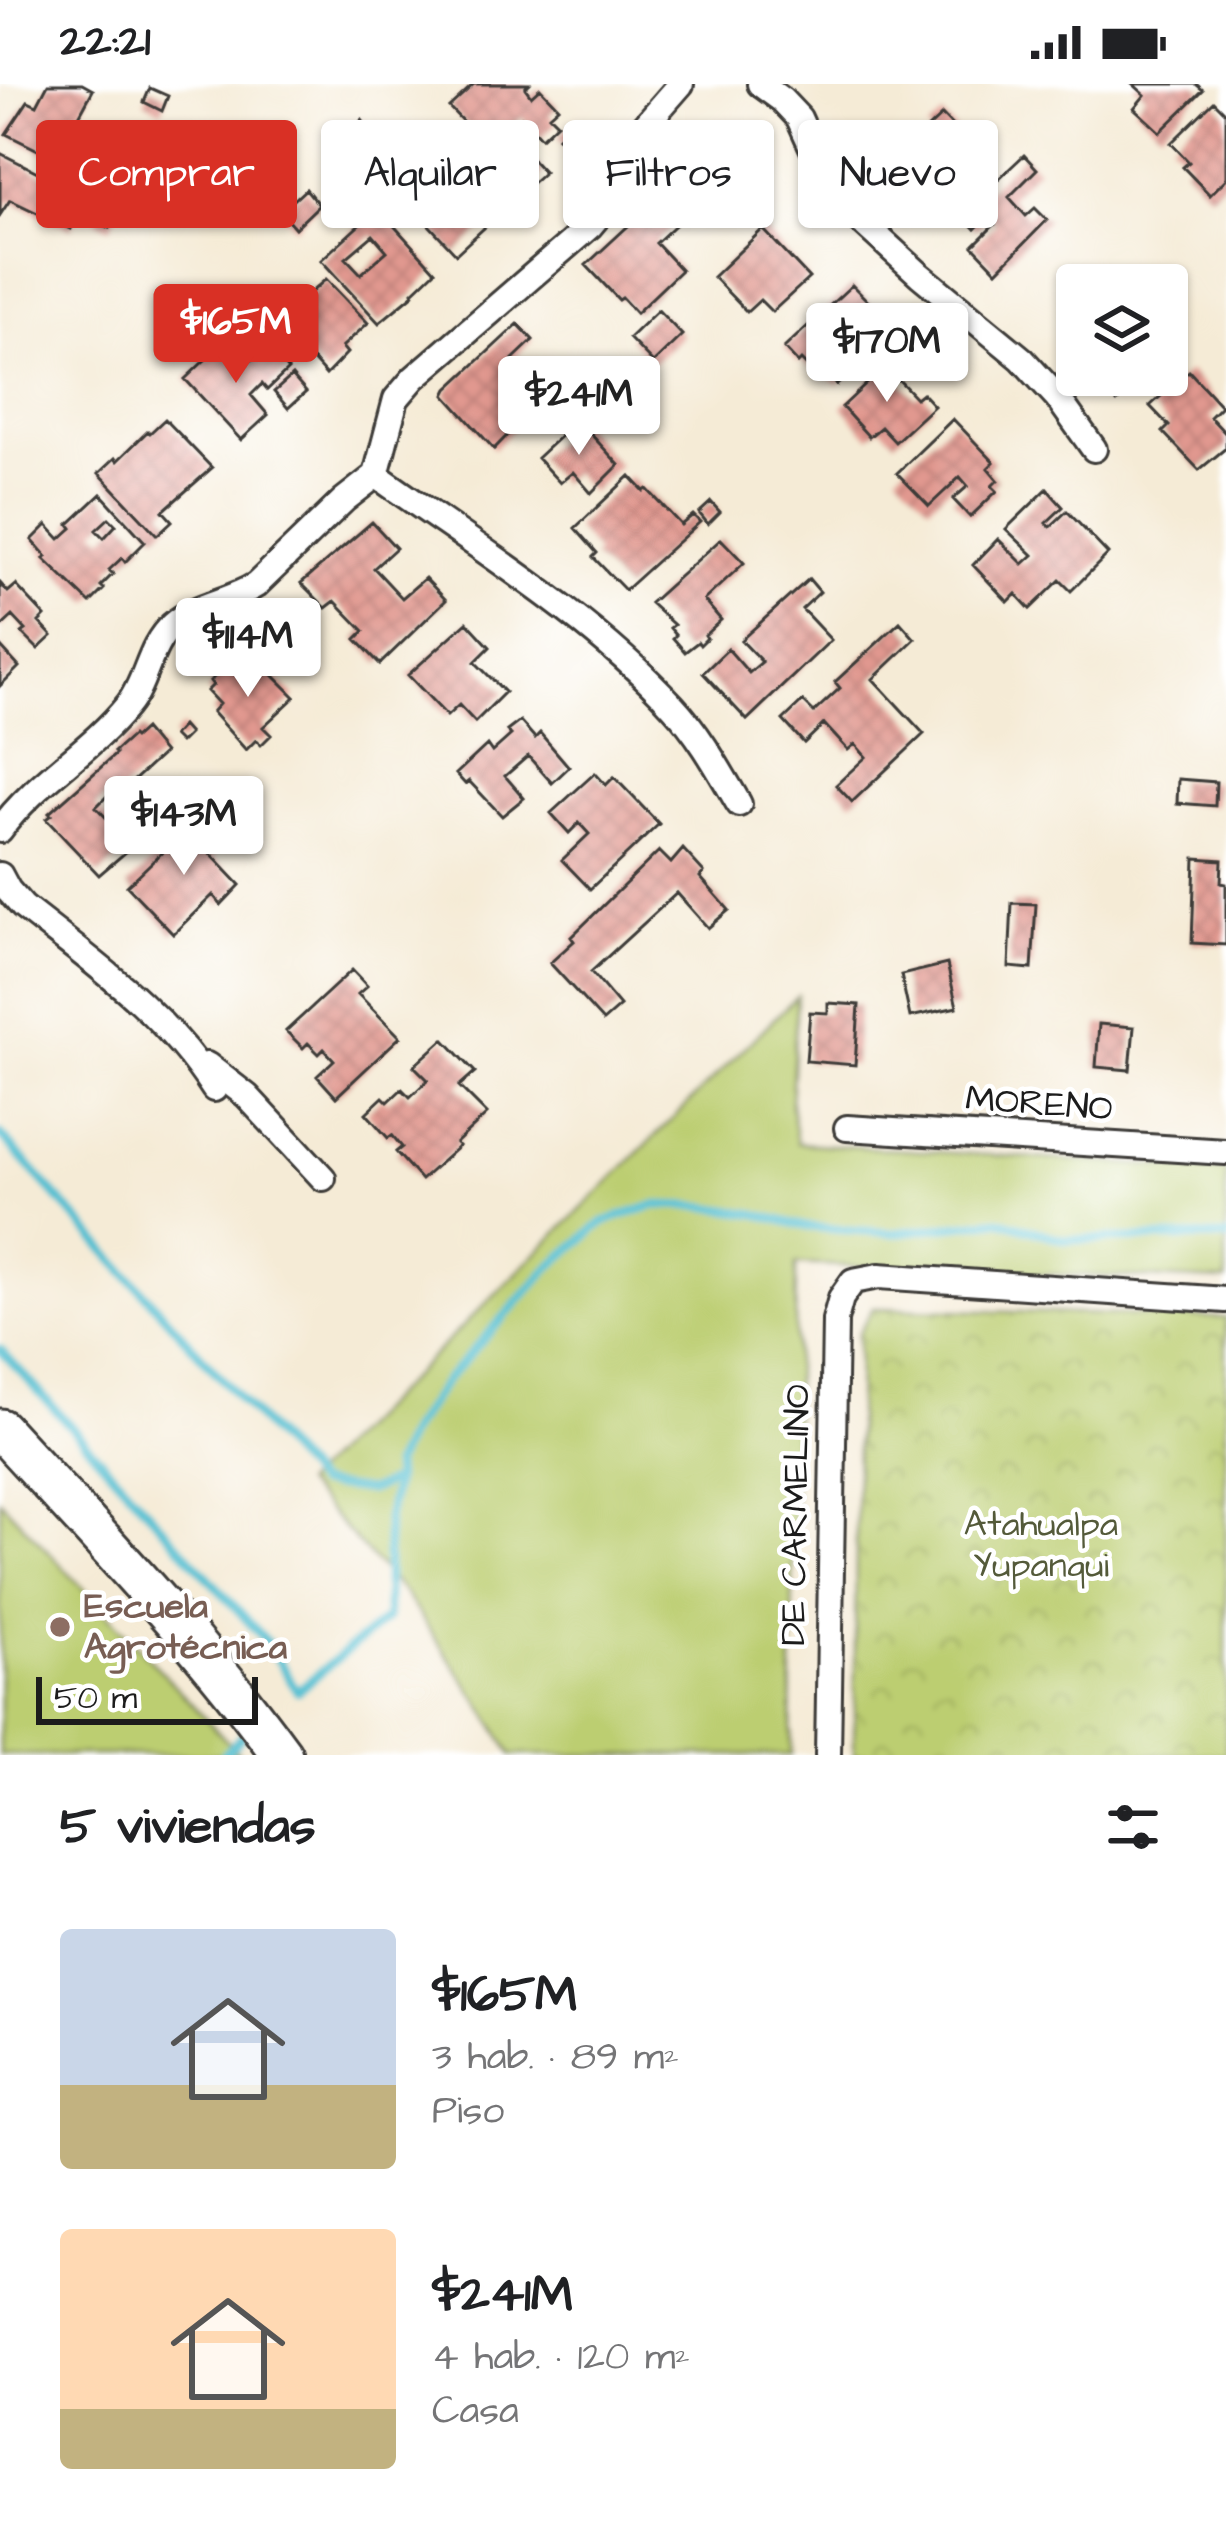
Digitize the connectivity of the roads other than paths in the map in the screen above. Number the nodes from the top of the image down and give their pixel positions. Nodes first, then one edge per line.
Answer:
1 (681, 84) edge
2 (760, 84) edge
3 (1094, 449) dead end
4 (376, 475) junction
5 (740, 804) dead end
6 (0, 830) edge
7 (0, 875) edge
8 (191, 1053) junction
9 (214, 1089) dead end
10 (847, 1128) dead end
11 (1226, 1152) edge
12 (323, 1178) dead end
13 (1226, 1300) edge
14 (0, 1429) edge
15 (282, 1755) edge
16 (828, 1755) edge

1 - 4 street
2 - 3 street
4 - 5 street
4 - 6 street
7 - 8 street
8 - 9 street
8 - 12 street
10 - 11 street, MORENO
13 - 16 street, DE CARMELINO
14 - 15 highway

